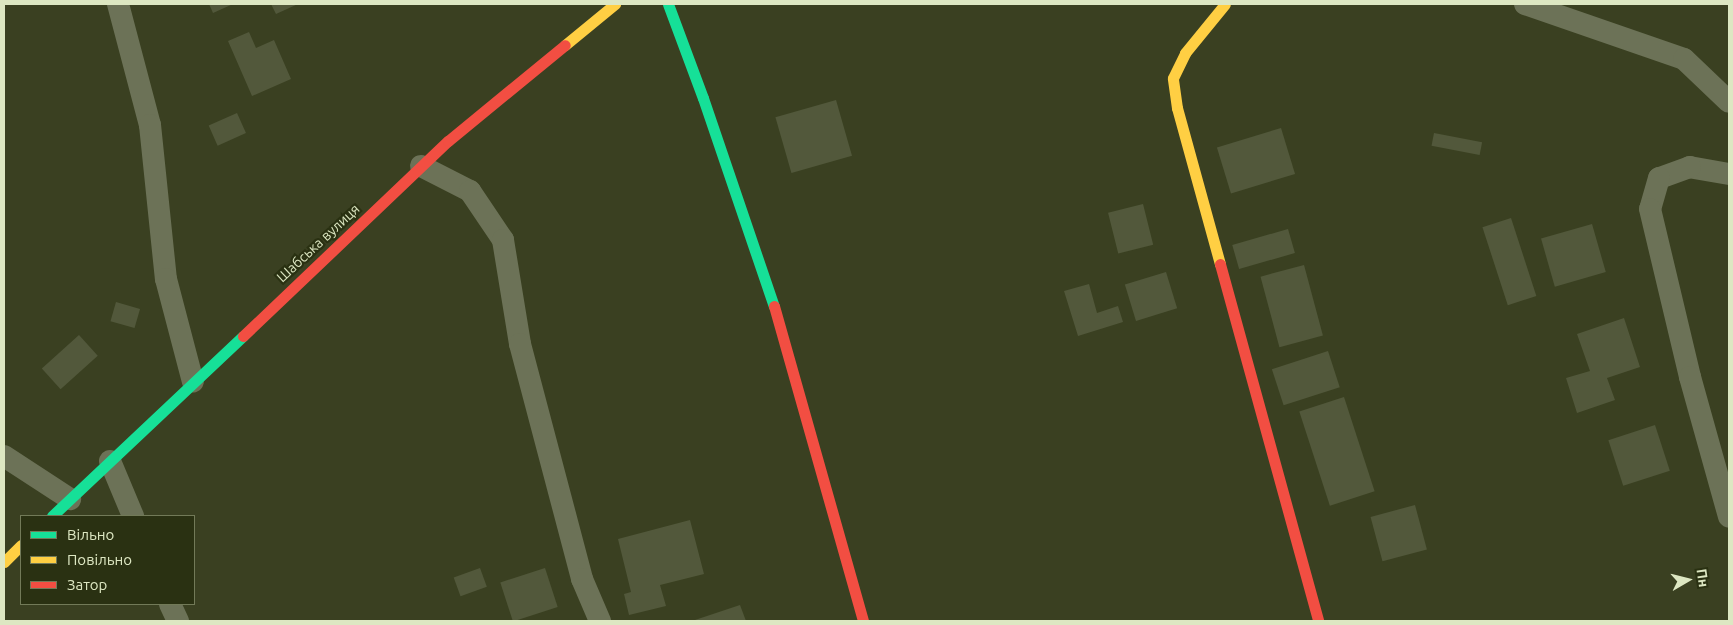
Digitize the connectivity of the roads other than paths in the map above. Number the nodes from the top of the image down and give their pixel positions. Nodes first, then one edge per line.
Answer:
1 (118, 4) edge
2 (615, 4) edge
3 (668, 4) edge
4 (1225, 4) edge
5 (1524, 4) edge
6 (1729, 102) edge
7 (421, 166) junction
8 (1729, 174) edge
9 (193, 382) junction
10 (4, 456) edge
11 (110, 461) junction
12 (70, 499) junction
13 (53, 515) edge
14 (133, 515) edge
15 (1729, 517) edge
16 (20, 546) edge
17 (4, 562) edge
18 (170, 605) edge
19 (178, 621) edge
20 (600, 621) edge
21 (863, 621) edge
22 (1318, 621) edge

1 - 9 street
2 - 7 street, Шабська вулиця
3 - 21 street
4 - 22 street
5 - 6 street
7 - 9 street, Шабська вулиця
7 - 20 street
8 - 15 street
9 - 11 street, Шабська вулиця
10 - 12 street
11 - 12 street, Шабська вулиця
11 - 14 street
12 - 13 street, Шабська вулиця
16 - 17 street
18 - 19 street

